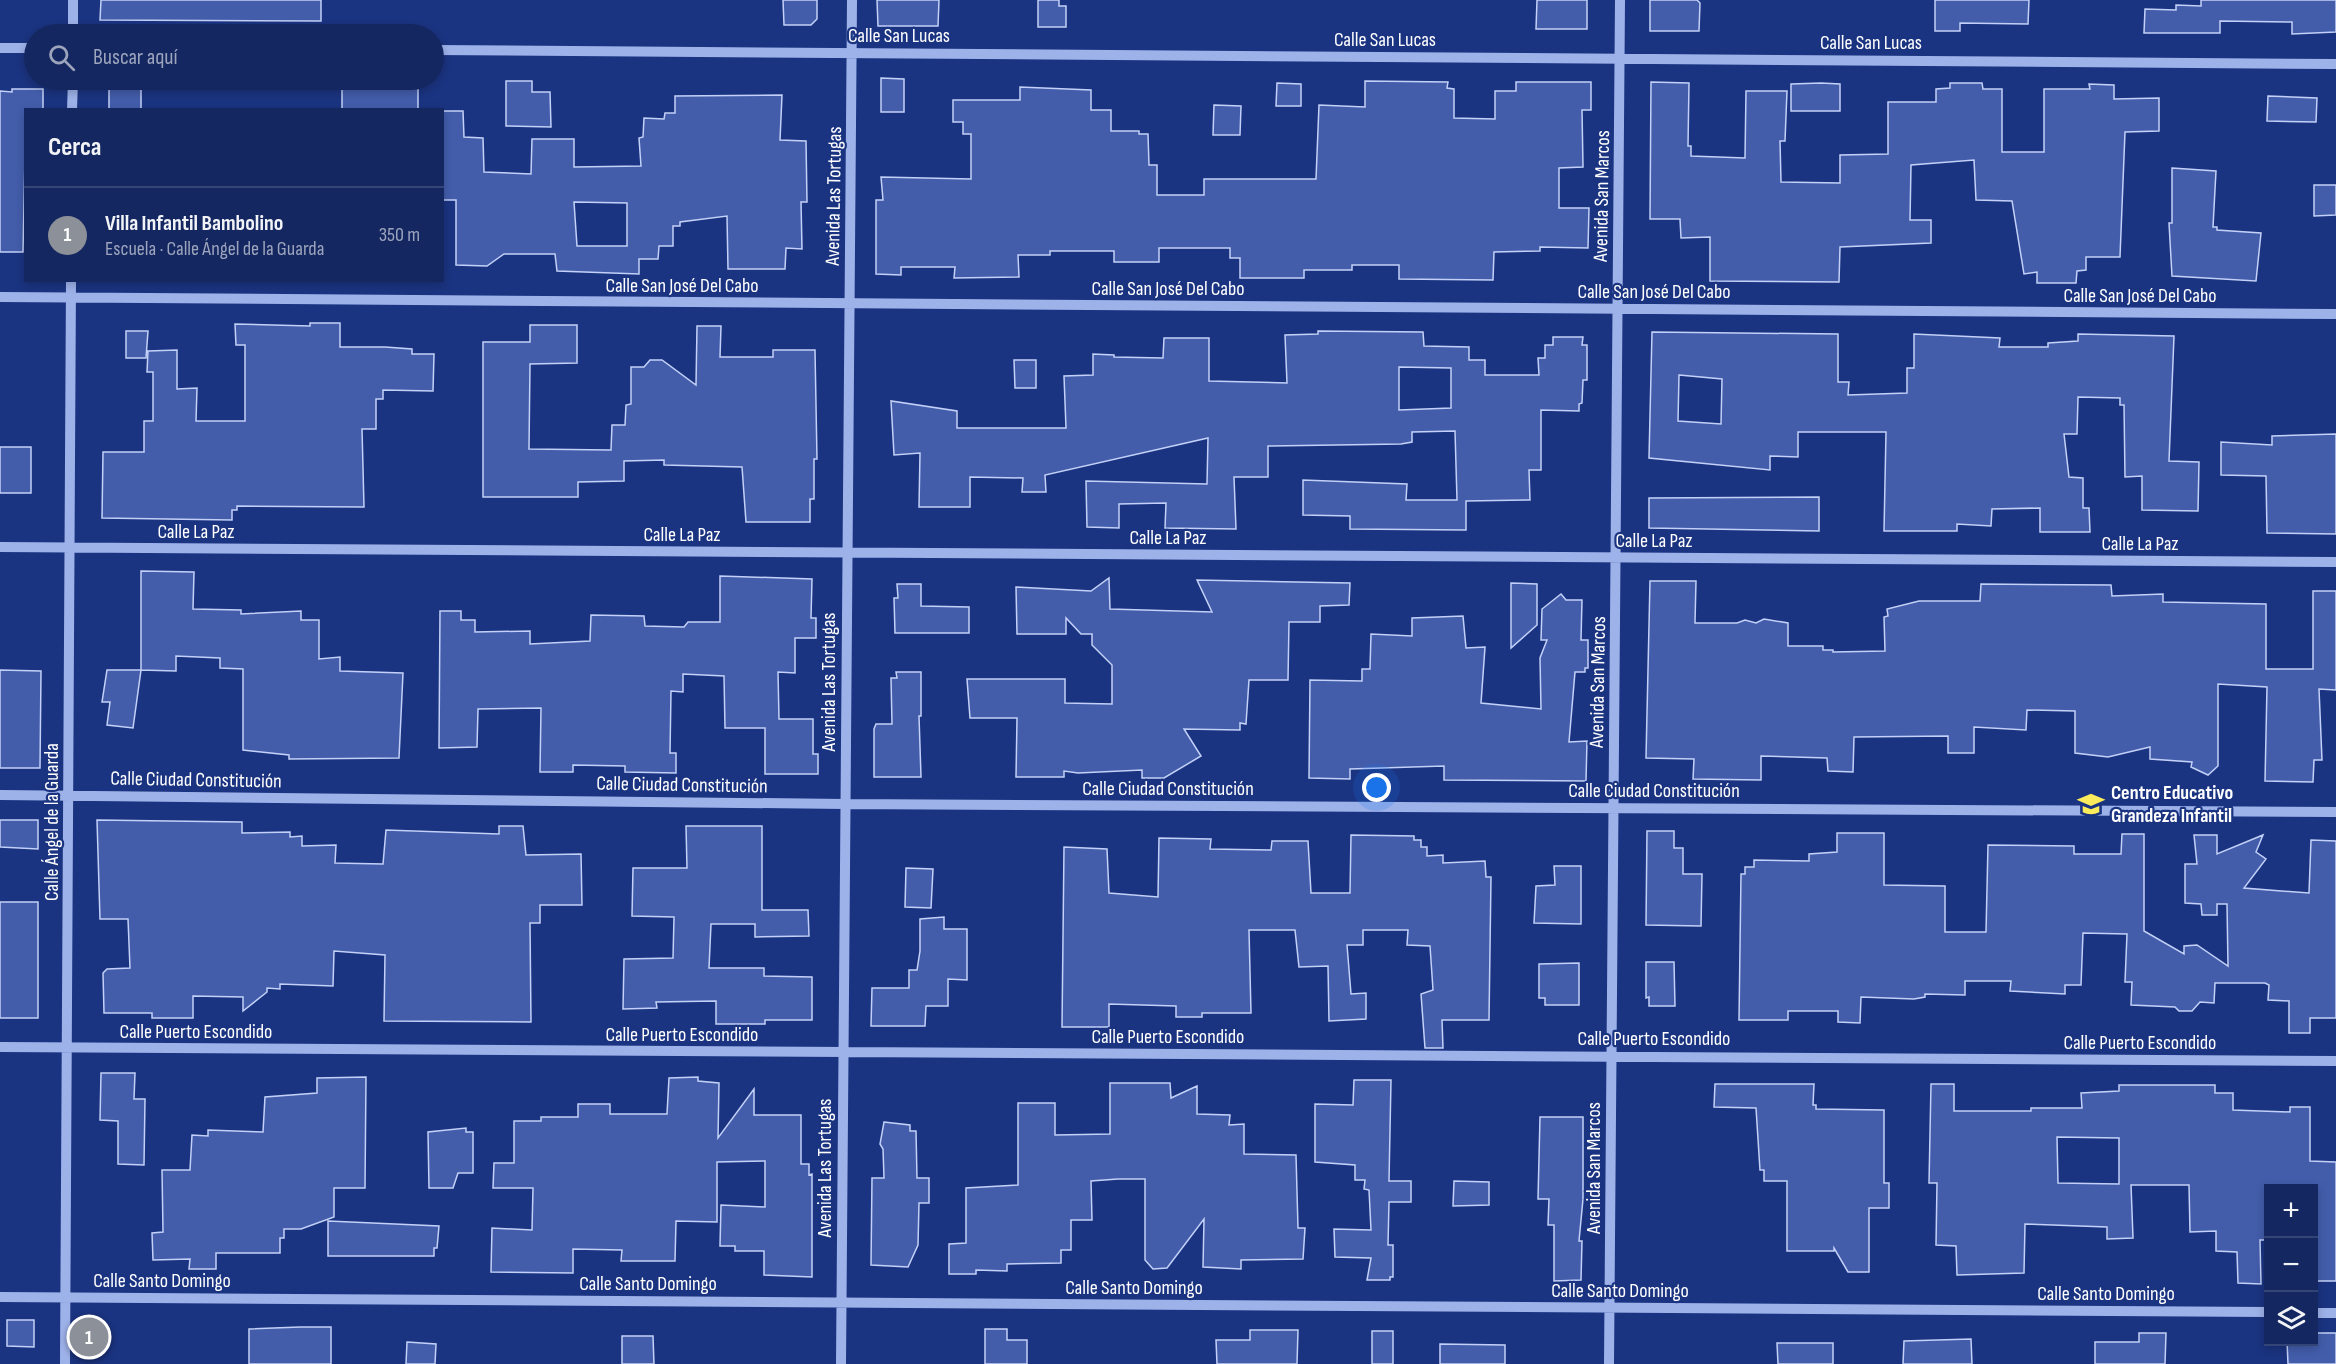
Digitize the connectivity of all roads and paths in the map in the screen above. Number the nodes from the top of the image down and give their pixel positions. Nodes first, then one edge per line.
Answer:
1 (73, 0) edge
2 (852, 0) edge
3 (1620, 0) edge
4 (73, 24) edge
5 (0, 48) edge
6 (24, 48) edge
7 (444, 50) edge
8 (852, 53) junction
9 (1620, 58) junction
10 (2336, 64) edge
11 (73, 90) edge
12 (72, 108) edge
13 (71, 282) edge
14 (0, 297) edge
15 (71, 298) junction
16 (850, 304) junction
17 (1618, 309) junction
18 (2336, 314) edge
19 (0, 547) edge
20 (70, 548) junction
21 (848, 553) junction
22 (1616, 557) junction
23 (2336, 562) edge
24 (0, 795) edge
25 (69, 796) junction
26 (845, 804) junction
27 (1614, 808) junction
28 (2336, 812) edge
29 (0, 1047) edge
30 (68, 1048) junction
31 (843, 1054) junction
32 (1612, 1055) junction
33 (2336, 1061) edge
34 (0, 1297) edge
35 (66, 1297) junction
36 (841, 1303) junction
37 (1610, 1308) junction
38 (2264, 1312) edge
39 (2318, 1313) edge
40 (2336, 1313) edge
41 (65, 1364) edge
42 (841, 1364) edge
43 (1609, 1364) edge

1 - 4 street
2 - 8 street, Avenida Las Tortugas
3 - 9 street, Avenida San Marcos
5 - 6 street
7 - 8 street, Calle San Lucas
8 - 9 street, Calle San Lucas
8 - 16 street, Avenida Las Tortugas
9 - 10 street, Calle San Lucas
9 - 17 street, Avenida San Marcos
11 - 12 street
13 - 15 street, Calle Ángel de la Guarda
14 - 15 street, Calle San José Del Cabo
15 - 16 street, Calle San José Del Cabo
15 - 20 street, Calle Ángel de la Guarda
16 - 17 street, Calle San José Del Cabo
16 - 21 street, Avenida Las Tortugas
17 - 18 street, Calle San José Del Cabo
17 - 22 street, Avenida San Marcos
19 - 20 street, Calle La Paz
20 - 21 street, Calle La Paz
20 - 25 street, Calle Ángel de la Guarda
21 - 22 street, Calle La Paz
21 - 26 street, Avenida Las Tortugas
22 - 23 street, Calle La Paz
22 - 27 street, Avenida San Marcos
24 - 25 street, Calle Ciudad Constitución
25 - 26 street, Calle Ciudad Constitución
25 - 30 street, Calle Ángel de la Guarda
26 - 27 street, Calle Ciudad Constitución
26 - 31 street, Avenida Las Tortugas
27 - 28 street, Calle Ciudad Constitución
27 - 32 street, Avenida San Marcos
29 - 30 street, Calle Puerto Escondido
30 - 31 street, Calle Puerto Escondido
30 - 35 street, Calle Ángel de la Guarda
31 - 32 street, Calle Puerto Escondido
31 - 36 street, Avenida Las Tortugas
32 - 33 street, Calle Puerto Escondido
32 - 37 street, Avenida San Marcos
34 - 35 street, Calle Santo Domingo
35 - 36 street, Calle Santo Domingo
35 - 41 street, Calle Ángel de la Guarda
36 - 37 street, Calle Santo Domingo
36 - 42 street, Avenida Las Tortugas
37 - 38 street, Calle Santo Domingo
37 - 43 street, Avenida San Marcos
39 - 40 street

